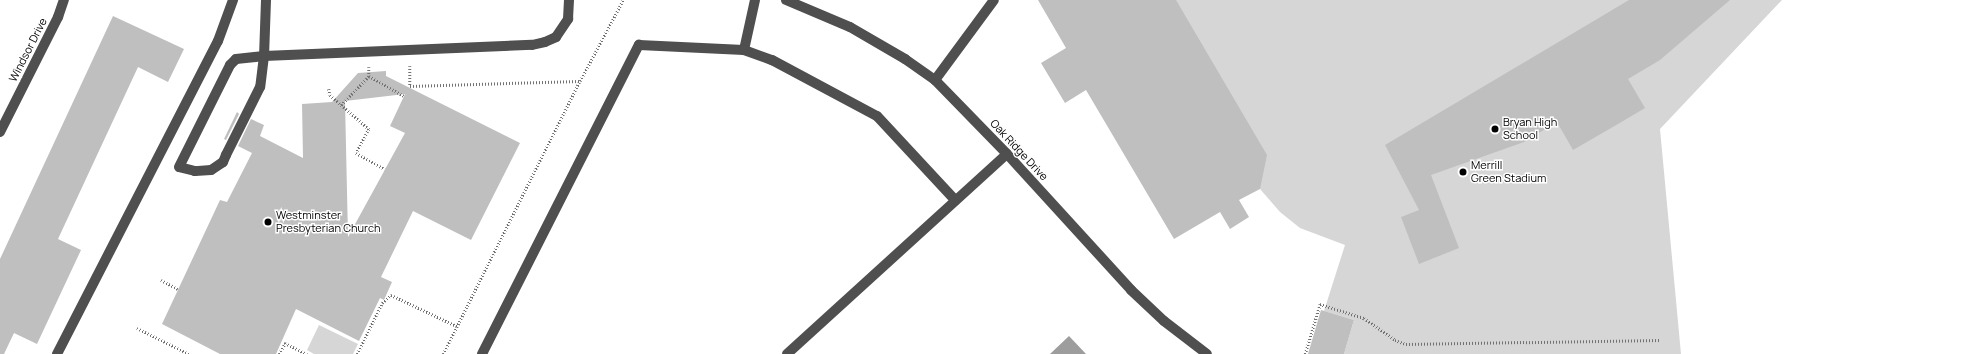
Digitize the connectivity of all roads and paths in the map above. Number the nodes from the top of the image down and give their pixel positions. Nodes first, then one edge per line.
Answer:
1 (64, 0) edge
2 (233, 0) edge
3 (266, 0) edge
4 (569, 0) edge
5 (623, 0) edge
6 (755, 0) edge
7 (786, 0) edge
8 (994, 0) edge
9 (410, 50) junction
10 (744, 50) junction
11 (264, 56) junction
12 (934, 80) junction
13 (580, 81) junction
14 (329, 89) dead end
15 (404, 96) dead end
16 (341, 104) junction
17 (0, 132) edge
18 (1007, 154) junction
19 (385, 169) dead end
20 (955, 200) junction
21 (161, 280) dead end
22 (178, 289) dead end
23 (457, 326) junction
24 (137, 328) dead end
25 (1661, 340) dead end
26 (57, 354) edge
27 (189, 354) edge
28 (279, 354) edge
29 (307, 354) edge
30 (357, 354) edge
31 (443, 354) edge
32 (482, 354) edge
33 (787, 354) edge
34 (1207, 354) edge
35 (1305, 354) edge

1 - 17 street, Windsor Drive
2 - 26 street
3 - 11 street
4 - 9 street
5 - 13 path
6 - 10 street
7 - 12 street, Oak Ridge Drive
8 - 12 street
9 - 11 street
9 - 13 path
10 - 20 street
10 - 32 street
11 - 11 street
12 - 18 street, Oak Ridge Drive
13 - 23 path
14 - 16 path
15 - 16 path
16 - 19 path
18 - 20 street
18 - 34 street, Oak Ridge Drive
20 - 33 street
21 - 22 path
23 - 30 path
23 - 31 path
24 - 27 path
25 - 35 path
28 - 29 path

